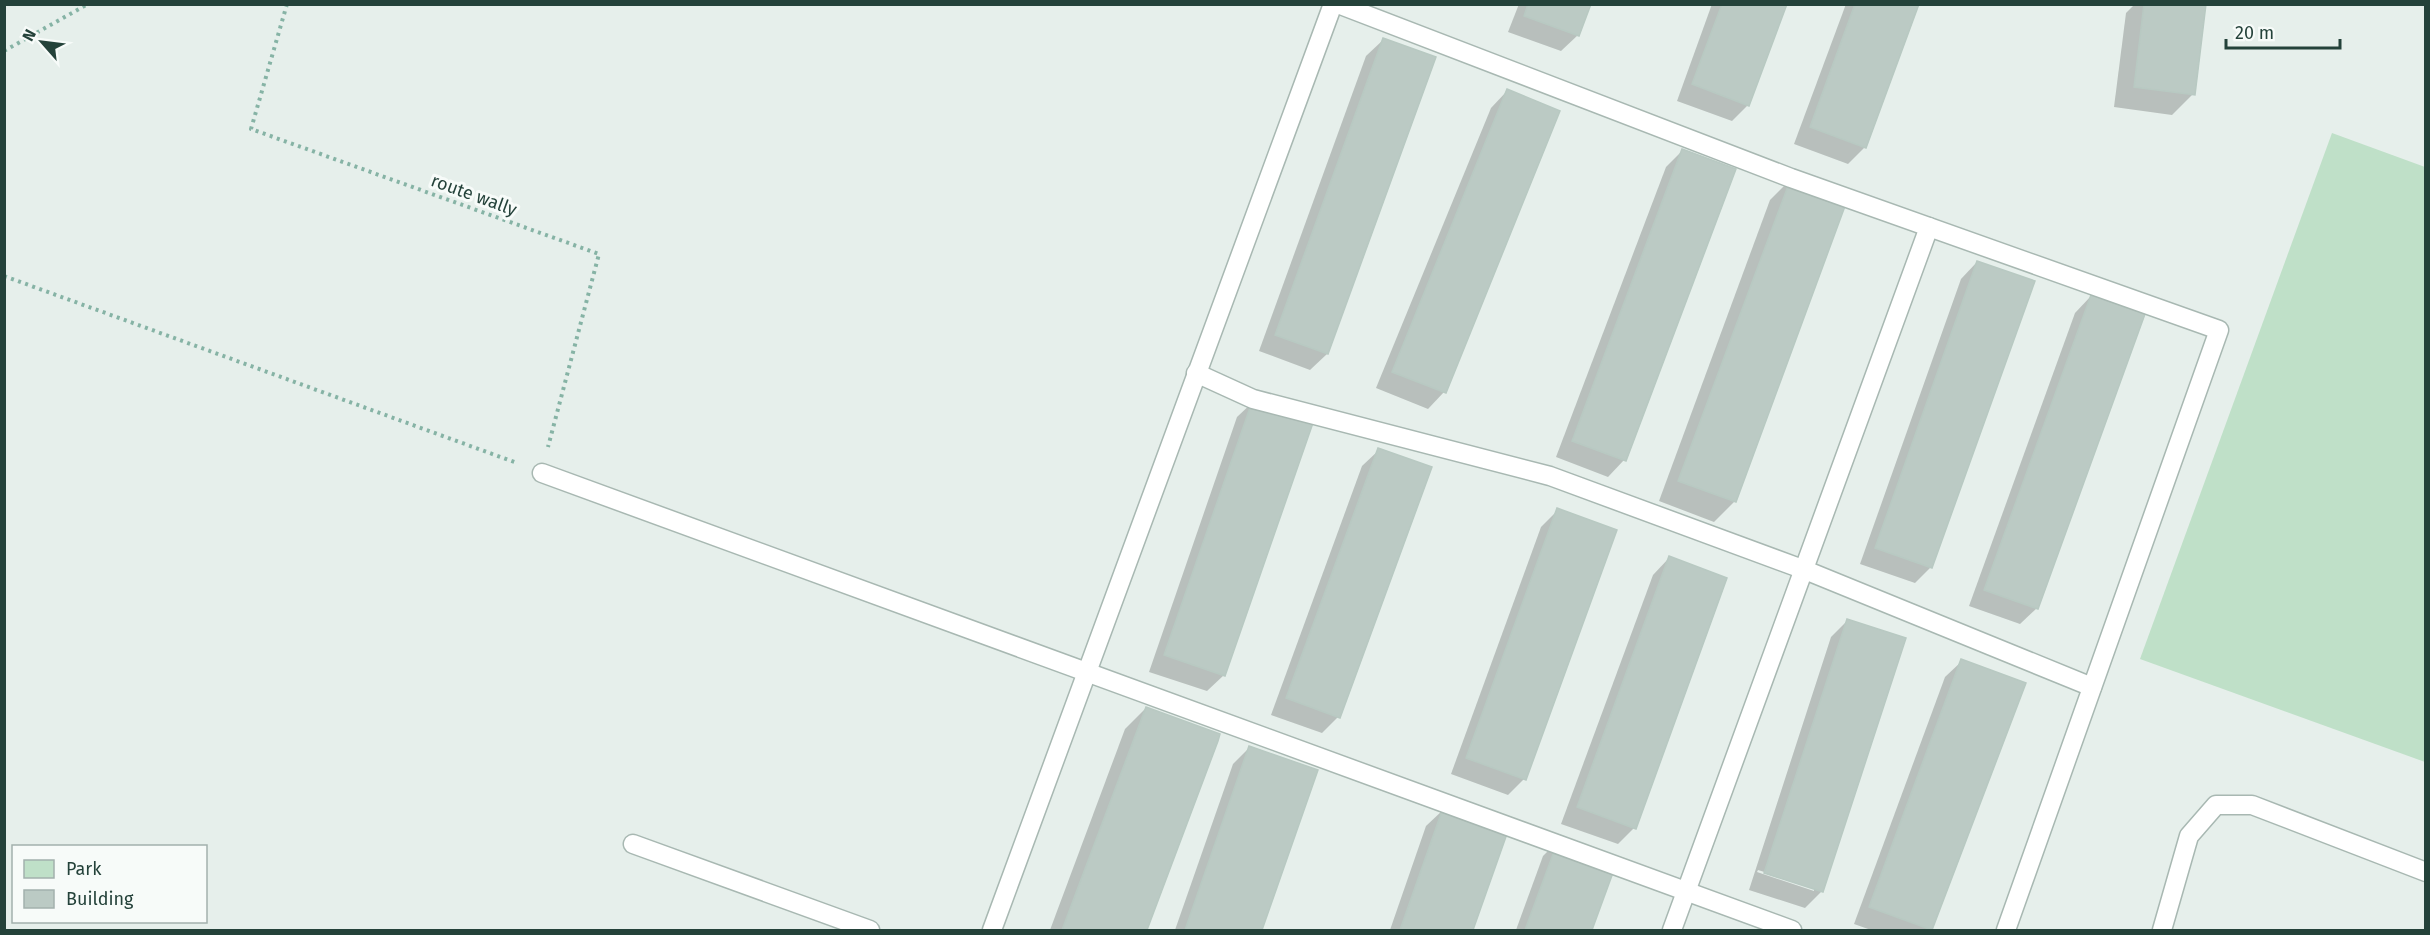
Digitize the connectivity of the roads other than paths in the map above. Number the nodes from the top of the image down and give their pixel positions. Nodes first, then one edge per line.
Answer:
1 (1333, 4) edge
2 (1338, 4) edge
3 (1929, 227) junction
4 (1196, 373) junction
5 (542, 472) road end
6 (1805, 570) junction
7 (1087, 672) junction
8 (2092, 687) junction
9 (633, 844) dead end
10 (2426, 872) edge
11 (1686, 892) junction
12 (870, 930) edge
13 (992, 930) edge
14 (1672, 930) edge
15 (1792, 930) edge
16 (2006, 930) edge
17 (2162, 930) edge

1 - 4 lane
2 - 3 lane
3 - 6 lane
3 - 8 lane
4 - 6 lane
4 - 7 lane
5 - 7 lane
6 - 8 lane
6 - 11 lane
7 - 11 lane
7 - 13 lane
8 - 16 lane
9 - 12 lane
10 - 17 lane
11 - 14 lane
11 - 15 lane

